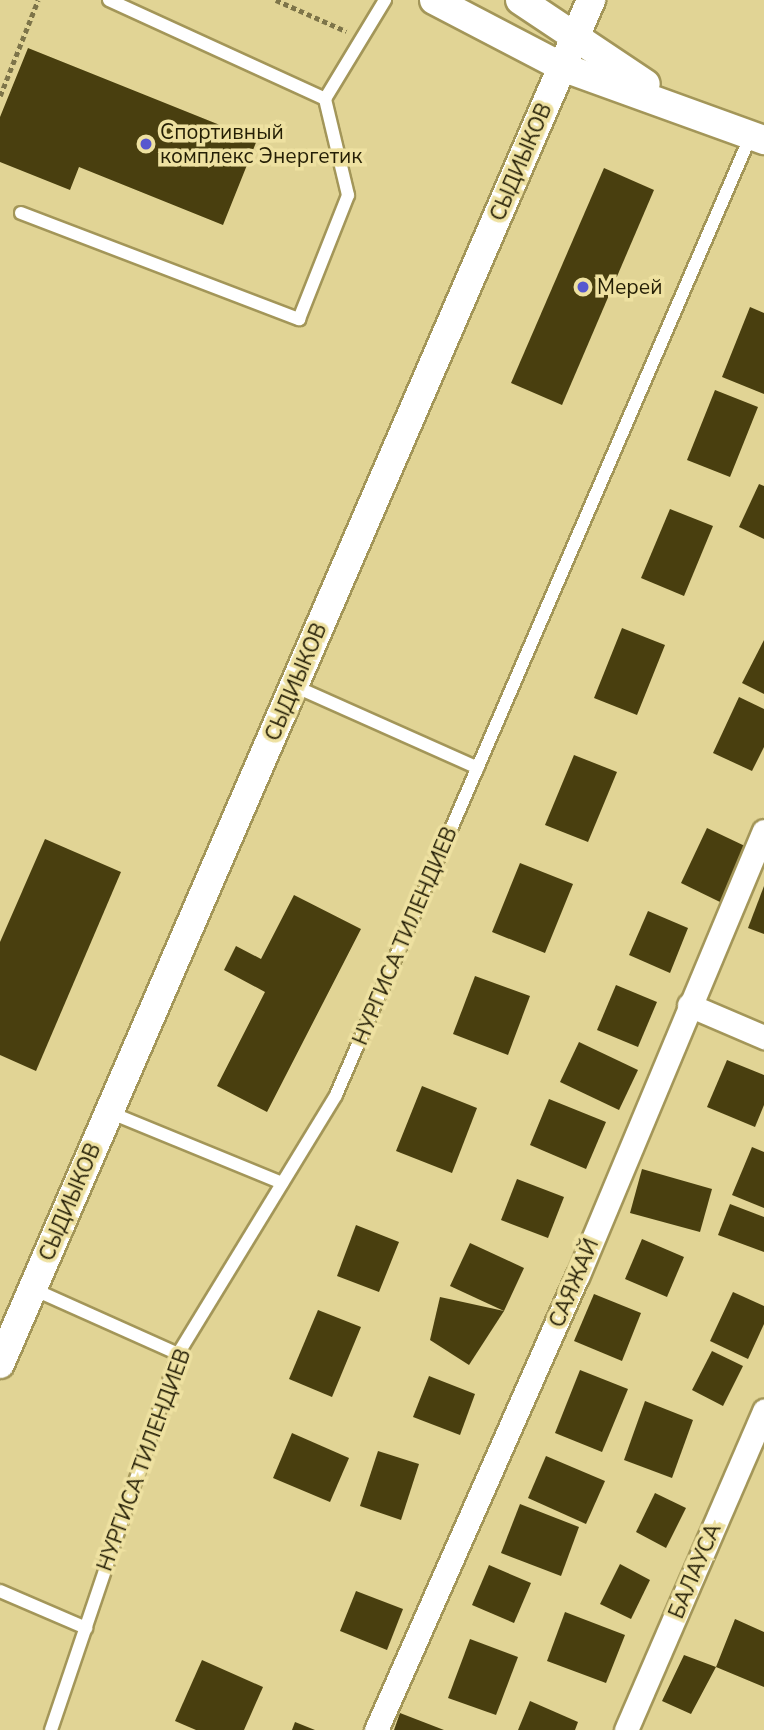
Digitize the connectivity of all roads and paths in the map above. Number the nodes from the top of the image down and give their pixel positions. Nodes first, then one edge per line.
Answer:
1 (38, 0) edge
2 (109, 0) edge
3 (276, 0) edge
4 (385, 0) edge
5 (434, 0) edge
6 (520, 0) edge
7 (591, 0) edge
8 (576, 35) junction
9 (363, 39) junction
10 (562, 67) junction
11 (0, 96) edge
12 (325, 99) junction
13 (723, 123) junction
14 (758, 137) edge
15 (21, 213) dead end
16 (294, 685) junction
17 (478, 768) junction
18 (764, 831) edge
19 (689, 1005) junction
20 (764, 1037) edge
21 (109, 1112) junction
22 (282, 1183) junction
23 (33, 1289) junction
24 (178, 1354) junction
25 (0, 1364) edge
26 (764, 1411) edge
27 (0, 1591) edge
28 (86, 1628) junction
29 (51, 1730) edge
30 (376, 1730) edge
31 (626, 1730) edge

1 - 11 path
2 - 12 lane
3 - 9 path
4 - 9 lane
5 - 10 street
6 - 8 street
7 - 8 street, СЫДИЫКОВ
8 - 10 street, СЫДИЫКОВ
8 - 13 street
9 - 12 lane
10 - 13 street
10 - 16 street, СЫДИЫКОВ
12 - 15 lane
13 - 14 street
14 - 17 lane, НУРГИСА ТИЛЕНДИЕВ
16 - 17 lane
16 - 21 street, СЫДИЫКОВ
17 - 22 lane, НУРГИСА ТИЛЕНДИЕВ
18 - 19 street, САЯЖАЙ
19 - 20 street
19 - 30 street, САЯЖАЙ
21 - 22 lane
21 - 23 street, СЫДИЫКОВ
22 - 24 lane, НУРГИСА ТИЛЕНДИЕВ
23 - 24 lane
23 - 25 street, СЫДИЫКОВ
24 - 28 lane, НУРГИСА ТИЛЕНДИЕВ
26 - 31 street, БАЛАУСА
27 - 28 lane
28 - 29 lane, НУРГИСА ТИЛЕНДИЕВ

